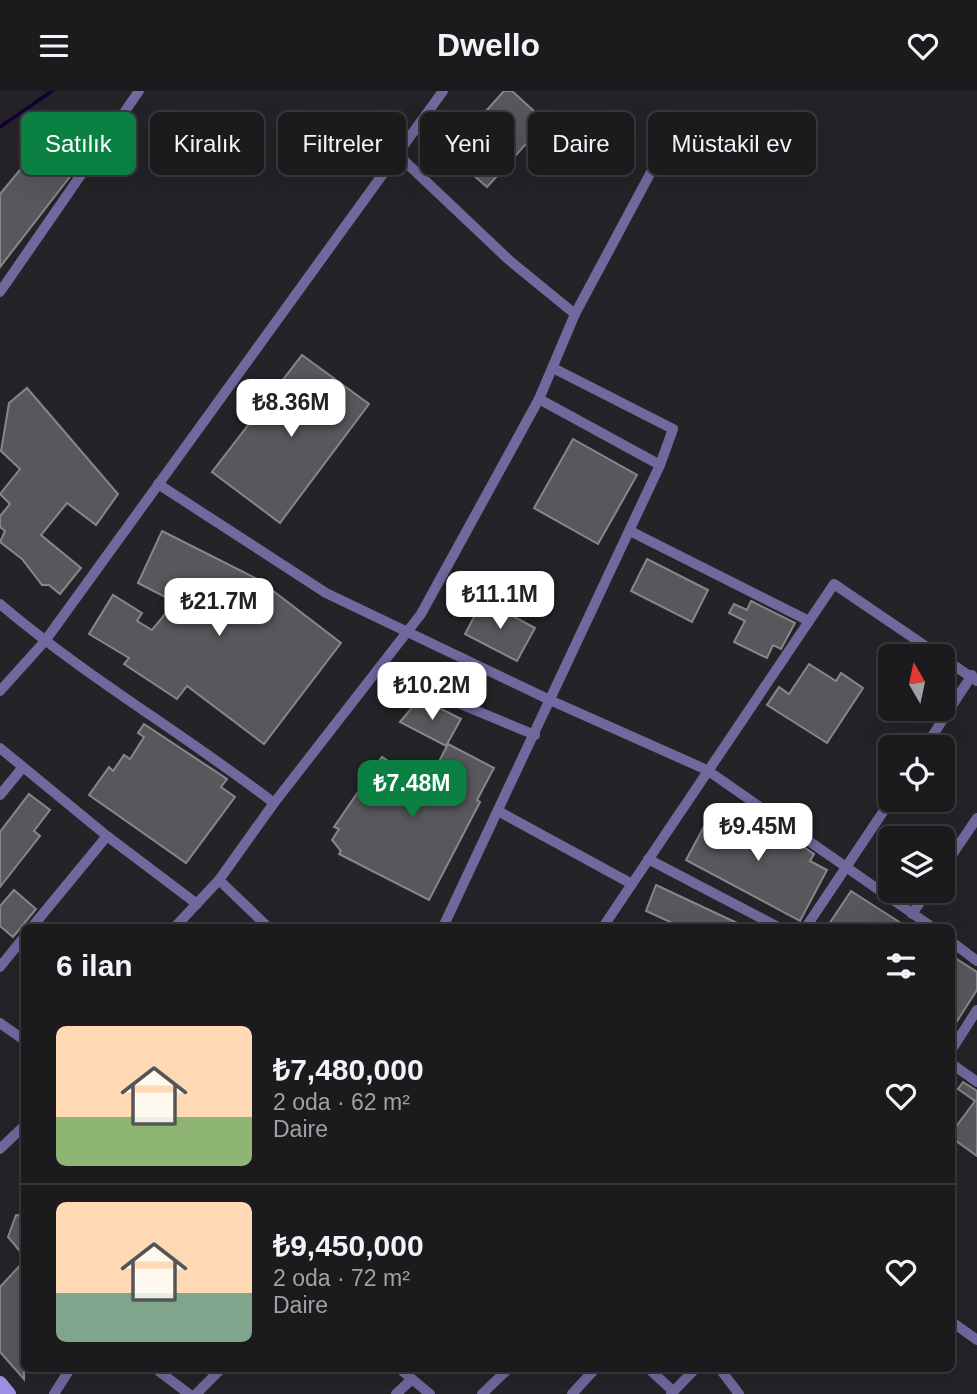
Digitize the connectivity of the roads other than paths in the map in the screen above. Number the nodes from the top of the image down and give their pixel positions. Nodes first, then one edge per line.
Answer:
1 (139, 91) edge
2 (443, 91) edge
3 (406, 142) edge
4 (406, 163) edge
5 (382, 175) edge
6 (649, 175) edge
7 (0, 292) edge
8 (575, 314) junction
9 (553, 367) junction
10 (539, 399) junction
11 (660, 465) junction
12 (158, 484) junction
13 (630, 531) junction
14 (0, 604) edge
15 (809, 621) junction
16 (407, 633) junction
17 (45, 642) junction
18 (378, 670) junction
19 (975, 678) edge
20 (0, 691) edge
21 (552, 701) junction
22 (535, 735) junction
23 (934, 735) edge
24 (0, 748) edge
25 (23, 767) junction
26 (707, 770) junction
27 (0, 795) edge
28 (274, 803) junction
29 (498, 811) junction
30 (883, 812) edge
31 (977, 818) edge
32 (107, 836) junction
33 (955, 850) edge
34 (648, 859) junction
35 (846, 868) junction
36 (219, 880) junction
37 (632, 884) junction
38 (920, 903) edge
39 (197, 904) junction
40 (912, 914) junction
41 (34, 924) edge
42 (179, 924) edge
43 (265, 924) edge
44 (444, 924) edge
45 (605, 924) edge
46 (772, 924) edge
47 (808, 924) edge
48 (927, 924) edge
49 (21, 941) edge
50 (955, 944) edge
51 (977, 961) edge
52 (0, 967) edge
53 (977, 1010) edge
54 (2, 1028) edge
55 (21, 1038) edge
56 (955, 1044) edge
57 (955, 1066) edge
58 (977, 1082) edge
59 (21, 1129) edge
60 (0, 1149) edge
61 (955, 1324) edge
62 (977, 1340) edge
63 (68, 1372) edge
64 (160, 1372) edge
65 (218, 1372) edge
66 (406, 1372) edge
67 (505, 1372) edge
68 (592, 1372) edge
69 (652, 1372) edge
70 (692, 1372) edge
71 (722, 1372) edge
72 (0, 1383) edge
73 (672, 1393) edge
74 (9, 1394) edge
75 (54, 1394) edge
76 (189, 1394) edge
77 (196, 1394) edge
78 (396, 1394) edge
79 (430, 1394) edge
80 (482, 1394) edge
81 (572, 1394) edge
82 (740, 1394) edge

1 - 7 street
2 - 3 street
4 - 8 street
5 - 12 street
6 - 8 street
8 - 9 street
9 - 10 street
9 - 11 street
10 - 11 street
10 - 16 street
11 - 13 street
12 - 16 street
12 - 17 street
13 - 15 street
13 - 21 street
14 - 17 street
15 - 19 street
15 - 26 street
16 - 18 street
16 - 21 street
17 - 20 street
17 - 28 street
18 - 22 street
18 - 28 street
19 - 23 street
21 - 22 street
21 - 26 street
22 - 29 street
24 - 25 street
25 - 27 street
25 - 32 street
26 - 34 street
26 - 35 street
28 - 36 street
29 - 37 street
29 - 44 street
30 - 35 street
31 - 33 street
32 - 39 street
32 - 41 street
34 - 37 street
34 - 46 street
35 - 40 street
35 - 47 street
36 - 39 street
36 - 43 street
37 - 45 street
38 - 40 street
39 - 42 street
40 - 48 street
49 - 52 street
50 - 51 street
53 - 56 street
54 - 55 street
57 - 58 street
59 - 60 street
61 - 62 street
63 - 75 street
64 - 76 street
65 - 77 street
66 - 78 street
66 - 79 street
67 - 80 street
68 - 81 street
69 - 73 street
70 - 73 street
71 - 82 street
72 - 74 main road

